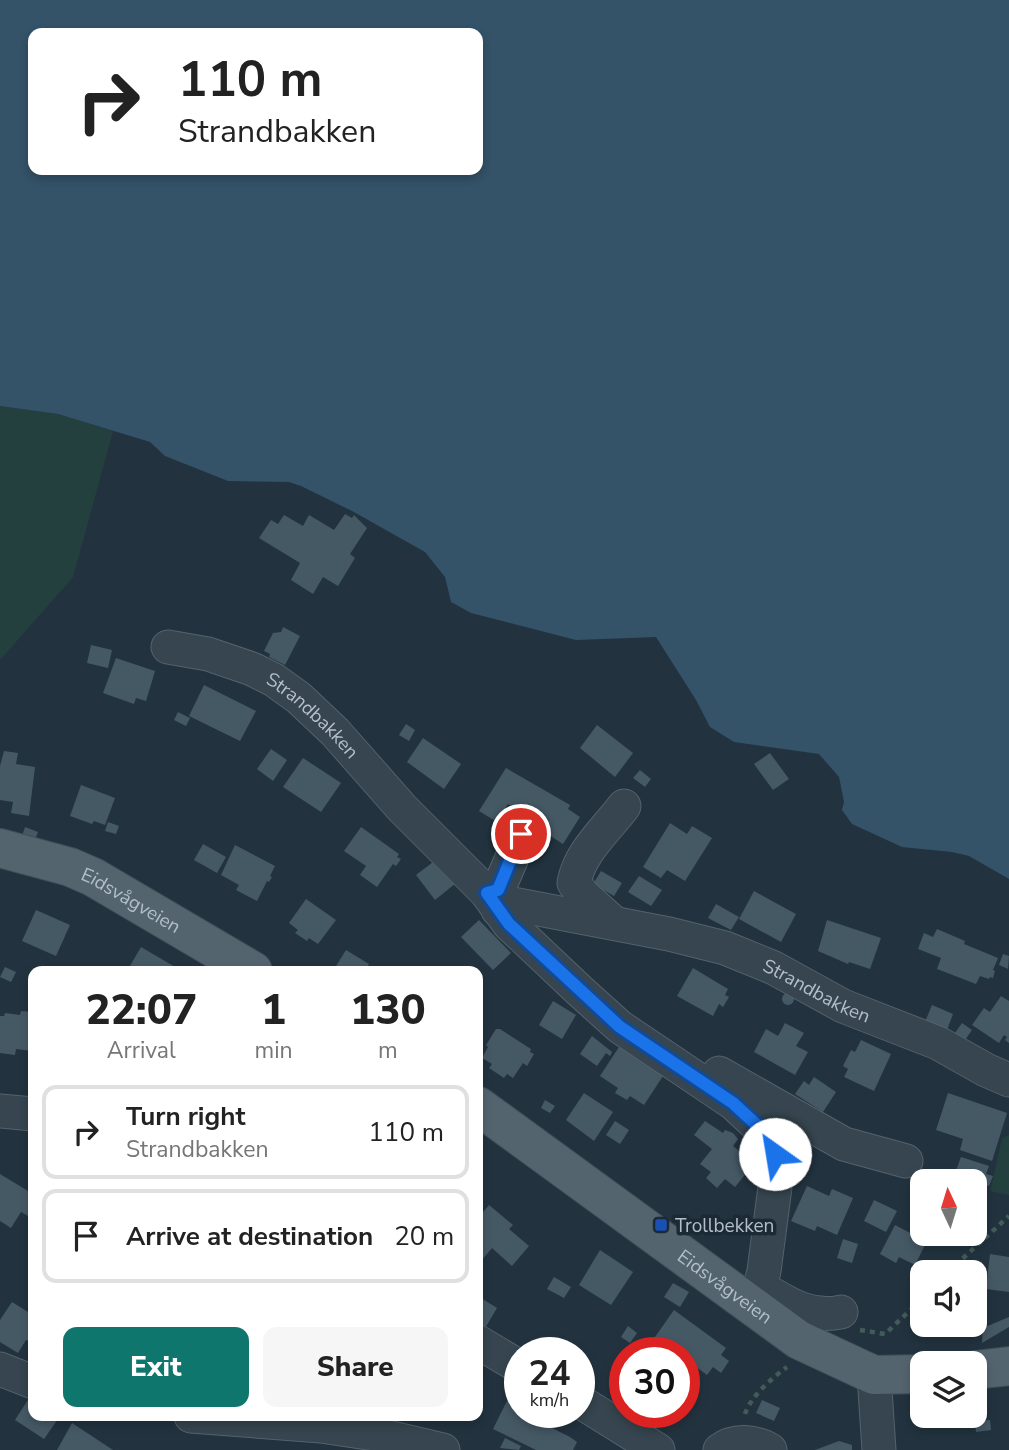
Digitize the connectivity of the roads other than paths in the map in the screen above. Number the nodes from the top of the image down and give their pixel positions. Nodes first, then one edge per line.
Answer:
1 (168, 647) dead end
2 (624, 806) dead end
3 (524, 830) dead end
4 (0, 848) edge
5 (492, 901) junction
6 (614, 923) junction
7 (244, 966) edge
8 (642, 1043) junction
9 (1009, 1080) edge
10 (483, 1109) edge
11 (0, 1111) edge
12 (28, 1114) edge
13 (906, 1161) dead end
14 (755, 1296) junction
15 (834, 1313) road end
16 (483, 1345) edge
17 (504, 1357) edge
18 (1009, 1366) edge
19 (0, 1369) edge
20 (987, 1369) edge
21 (874, 1374) junction
22 (910, 1374) edge
23 (28, 1380) edge
24 (595, 1411) edge
25 (256, 1421) edge
26 (443, 1450) edge
27 (658, 1450) edge
28 (720, 1450) edge
29 (770, 1450) edge
30 (879, 1450) edge

1 - 5 street, Strandbakken
2 - 6 street
3 - 5 street
4 - 7 main road, Eidsvågveien
5 - 6 street, Strandbakken
5 - 8 street, Strandbakken
6 - 9 street, Strandbakken
8 - 13 street, Strandbakken
8 - 14 street, Strandbakken
10 - 14 main road, Eidsvågveien
11 - 12 street
14 - 15 street
14 - 21 main road, Eidsvågveien
16 - 17 street
18 - 20 main road
19 - 23 street
21 - 22 main road, Eidsvågveien
21 - 30 street
24 - 27 street
25 - 26 street
28 - 29 street

